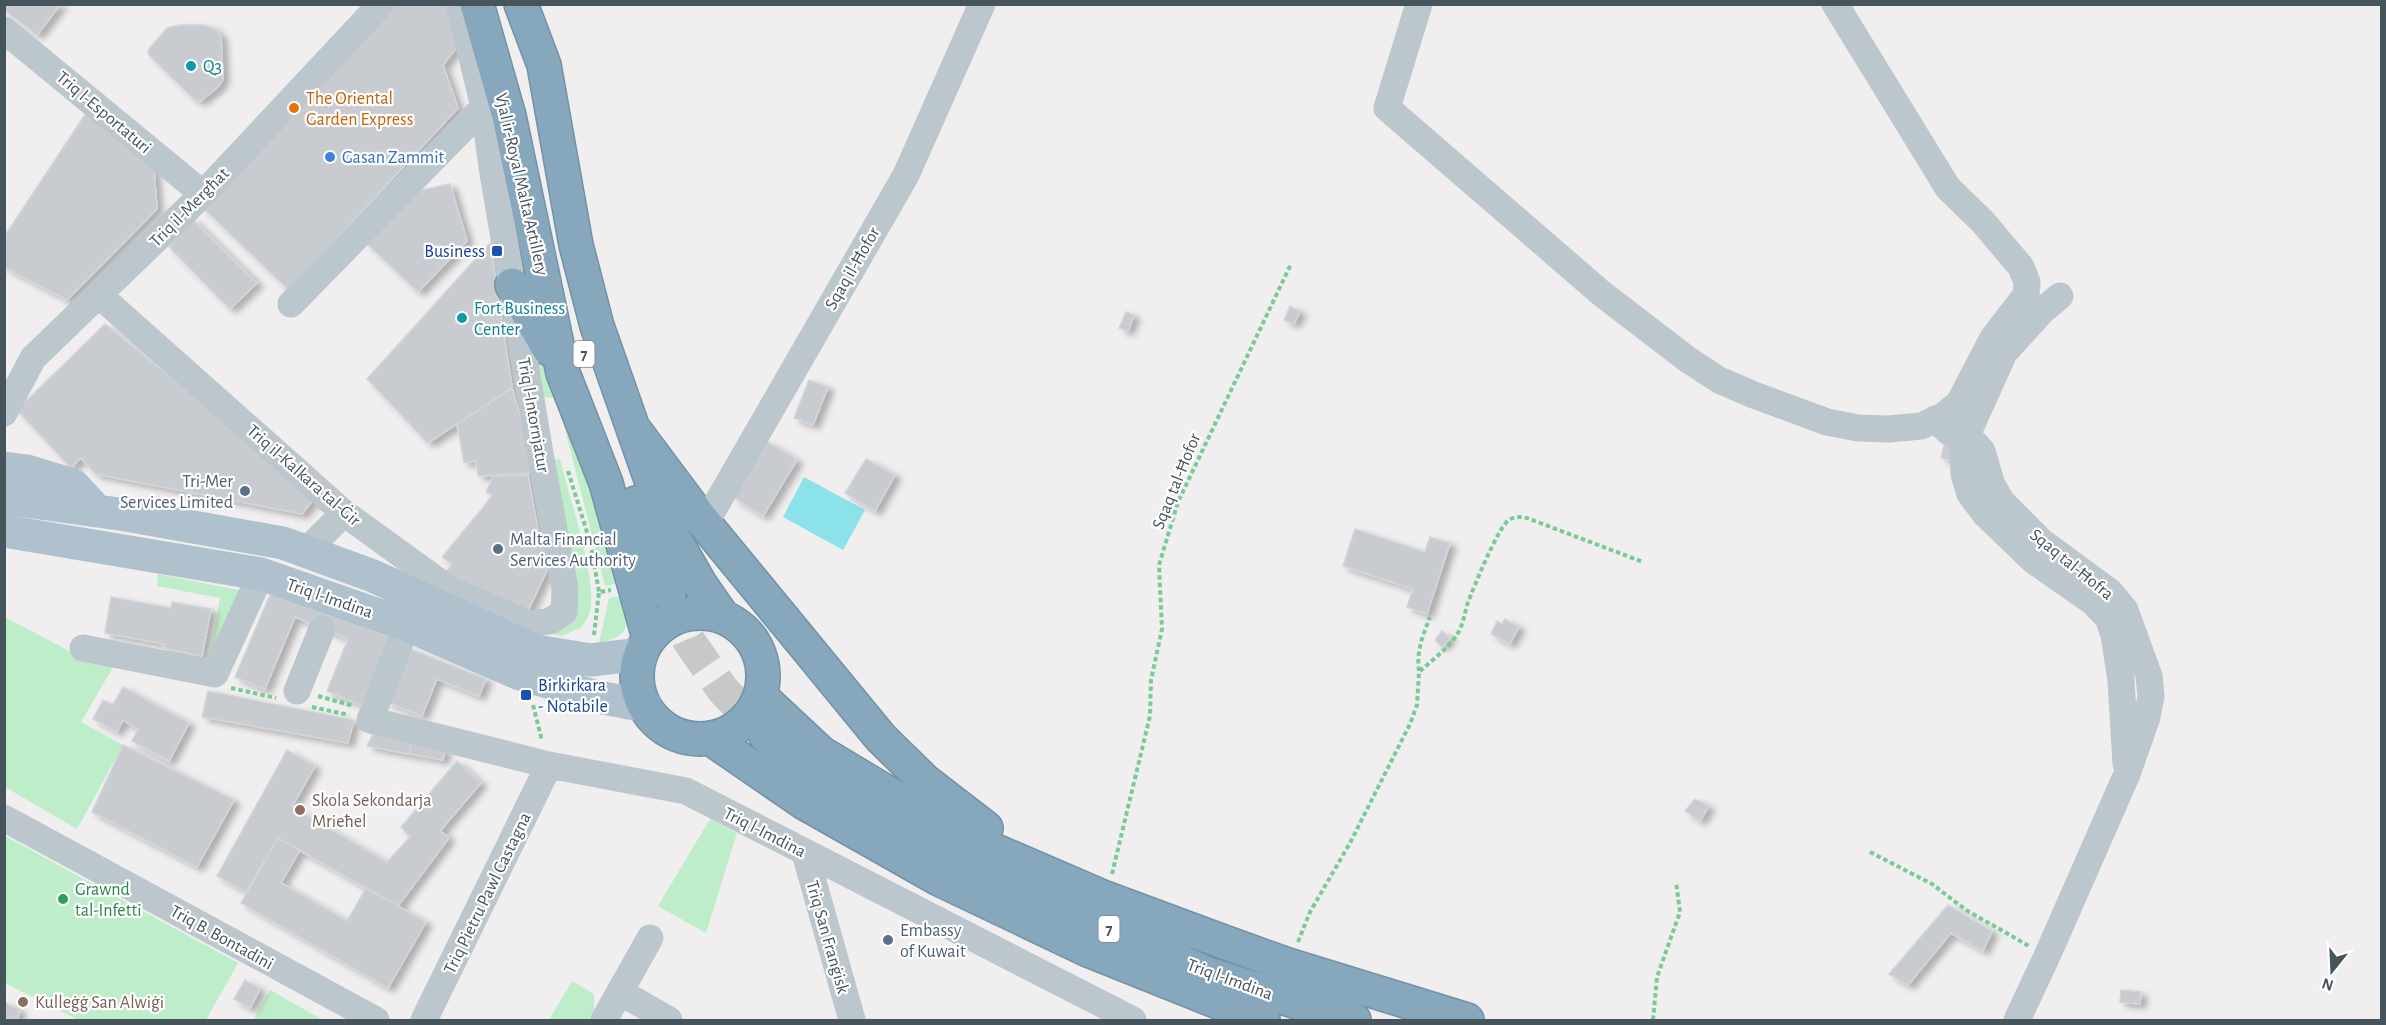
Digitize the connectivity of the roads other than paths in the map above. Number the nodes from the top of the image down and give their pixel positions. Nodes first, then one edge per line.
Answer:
1 (381, 4) edge
2 (459, 4) edge
3 (477, 4) edge
4 (493, 4) edge
5 (521, 4) edge
6 (982, 4) edge
7 (1419, 4) edge
8 (1834, 4) edge
9 (4, 30) edge
10 (484, 107) junction
11 (203, 194) junction
12 (512, 285) junction
13 (99, 295) junction
14 (2061, 296) dead end
15 (291, 304) dead end
16 (563, 373) junction
17 (4, 413) edge
18 (1935, 419) junction
19 (633, 428) junction
20 (1967, 435) junction
21 (4, 468) edge
22 (4, 498) edge
23 (98, 512) junction
24 (344, 513) junction
25 (701, 519) junction
26 (4, 521) edge
27 (4, 531) edge
28 (74, 542) junction
29 (306, 551) junction
30 (261, 574) junction
31 (669, 594) tunnel mouth
32 (329, 613) junction
33 (723, 617) junction
34 (529, 624) joint
35 (407, 625) junction
36 (645, 646) junction
37 (83, 648) dead end
38 (297, 691) road end
39 (760, 696) junction
40 (645, 706) junction
41 (766, 736) tunnel mouth
42 (703, 738) junction
43 (549, 765) junction
44 (4, 818) edge
45 (805, 853) junction
46 (1097, 894) junction
47 (650, 938) dead end
48 (620, 992) junction
49 (376, 1020) edge
50 (424, 1020) edge
51 (604, 1020) edge
52 (669, 1020) edge
53 (852, 1020) edge
54 (1133, 1020) edge
55 (1263, 1020) edge
56 (1354, 1020) edge
57 (1467, 1020) edge
58 (2017, 1020) edge

1 - 11 street, Triq il-Mergħat
2 - 10 street, Triq l-Intornjatur
3 - 16 highway, Vjal ir-Royal Malta Artillery
4 - 31 highway, Vjal ir-Royal Malta Artillery / 7
5 - 19 highway, 7
6 - 25 street, Sqaq il-Ħofor
7 - 18 street
8 - 18 street
9 - 11 street, Triq l-Esportaturi
10 - 12 street, Triq l-Intornjatur
10 - 15 street
11 - 13 street, Triq il-Mergħat
12 - 16 highway
12 - 34 street, Triq l-Intornjatur
13 - 17 street, Triq il-Mergħat
13 - 24 street, Triq il-Kalkara tal-Ġir
14 - 20 street
16 - 36 highway, Vjal ir-Royal Malta Artillery
18 - 20 street
19 - 25 highway, Triq l-Imdina
19 - 33 highway
20 - 58 street, Sqaq tal-Ħofra
21 - 23 main road
22 - 23 main road, Triq l-Imdina
23 - 29 main road, Triq l-Imdina
24 - 29 street
24 - 34 street, Triq il-Kalkara tal-Ġir
25 - 46 highway, Triq l-Imdina
26 - 28 main road
27 - 28 main road, Triq l-Imdina
28 - 30 main road, Triq l-Imdina
29 - 36 main road, Triq l-Imdina
30 - 32 main road, Triq l-Imdina
30 - 37 street
32 - 35 main road, Triq l-Imdina
32 - 38 street
33 - 36 highway
33 - 39 highway
35 - 40 main road, Triq l-Imdina
35 - 43 street, Triq l-Imdina
36 - 40 highway, Triq l-Imdina
39 - 42 highway
39 - 46 highway, Triq l-Imdina
40 - 42 highway, Triq l-Imdina
41 - 56 highway, Triq l-Imdina / 7
42 - 55 highway, Triq l-Imdina / 7
43 - 45 street, Triq l-Imdina
43 - 50 street, Triq Pietru Pawl Castagna
44 - 49 street, Triq B. Bontadini
45 - 53 street, Triq San Franġisk
45 - 54 street, Triq l-Imdina
46 - 57 highway, Triq l-Imdina / 7
47 - 48 street
48 - 51 street
48 - 52 street

